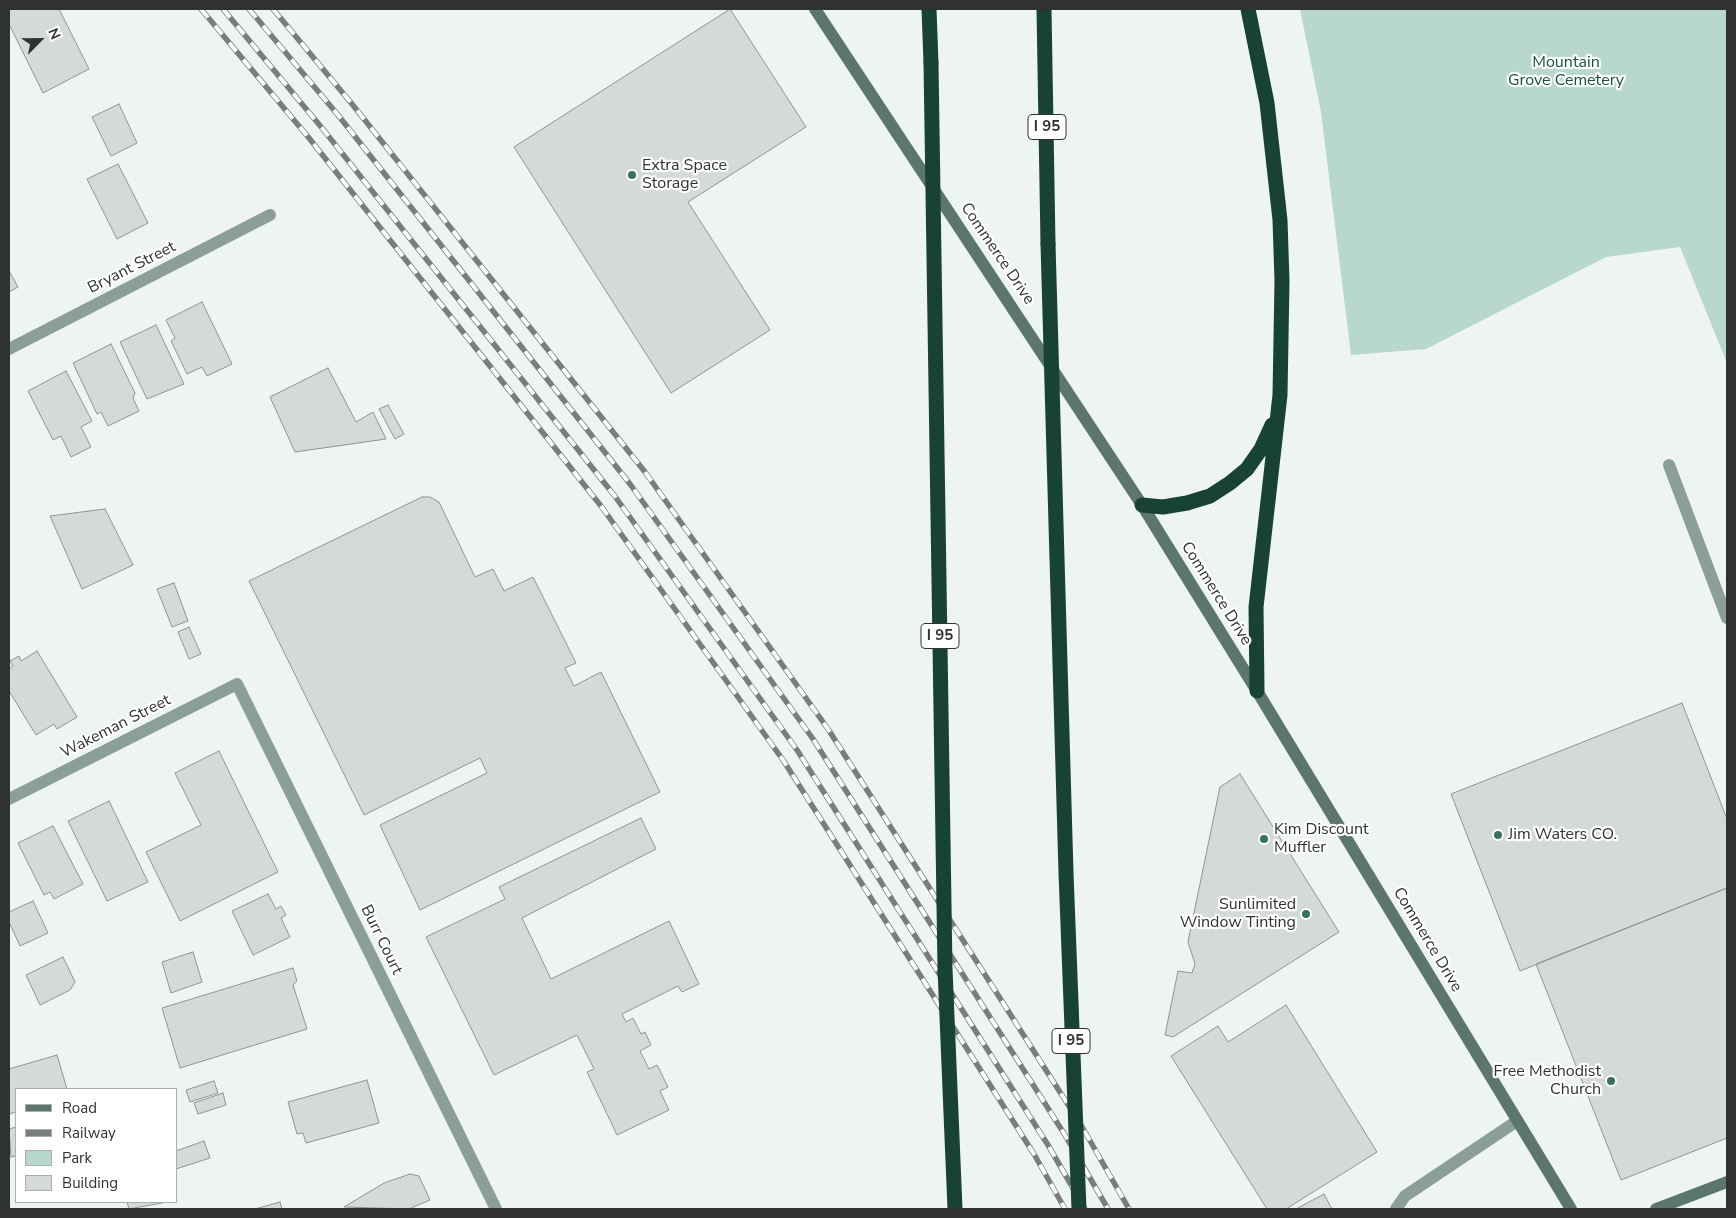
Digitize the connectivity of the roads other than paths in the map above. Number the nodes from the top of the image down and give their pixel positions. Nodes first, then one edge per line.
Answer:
1 (815, 9) edge
2 (929, 9) edge
3 (1044, 9) edge
4 (1248, 9) edge
5 (270, 215) dead end
6 (9, 350) edge
7 (1280, 395) junction
8 (1669, 465) dead end
9 (1142, 505) junction
10 (1727, 618) edge
11 (237, 684) joint
12 (1257, 690) junction
13 (9, 799) edge
14 (1517, 1121) junction
15 (1727, 1182) edge
16 (496, 1209) edge
17 (955, 1209) edge
18 (1079, 1209) edge
19 (1396, 1209) edge
20 (1571, 1209) edge
21 (1656, 1209) edge

1 - 9 main road, Commerce Drive
2 - 17 highway, I 95, bridge
3 - 18 highway, I 95, bridge
4 - 7 highway
5 - 6 street, Bryant Street
7 - 9 highway
7 - 12 highway
8 - 10 street
9 - 12 main road, Commerce Drive
11 - 13 street, Wakeman Street
11 - 16 street, Burr Court
12 - 14 main road, Commerce Drive
14 - 19 street
14 - 20 main road, Commerce Drive
15 - 21 main road

